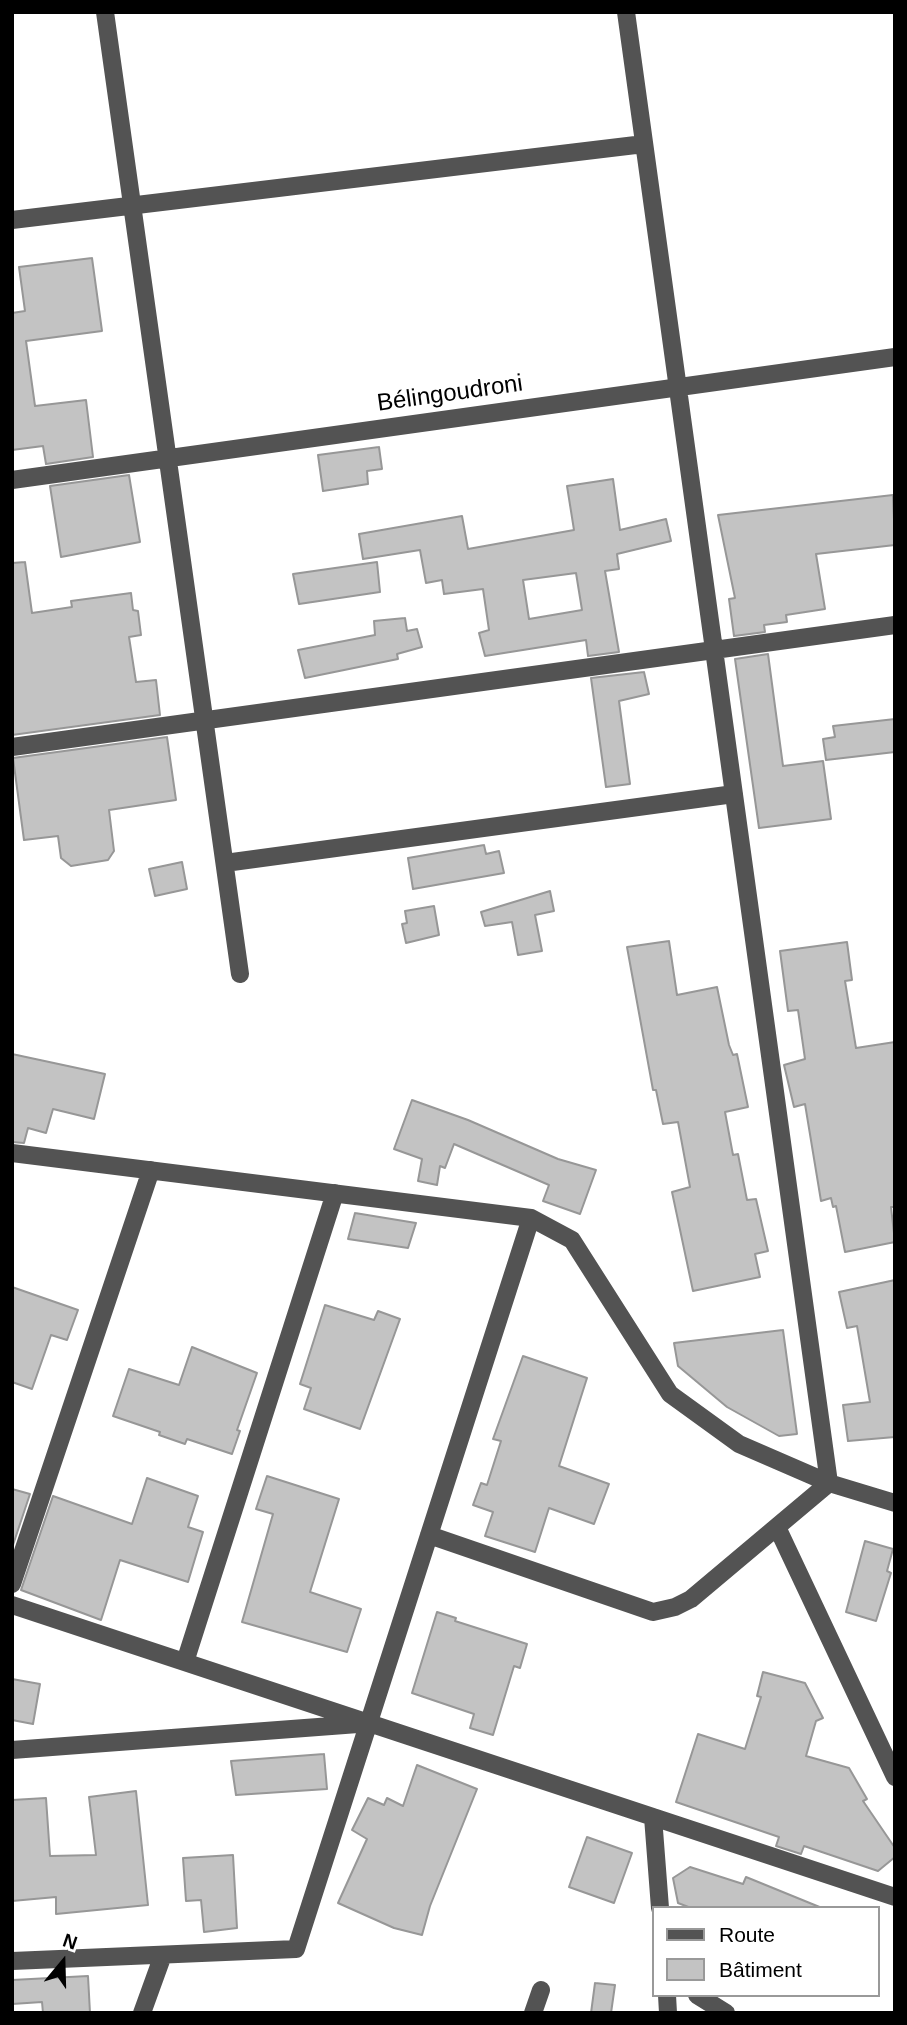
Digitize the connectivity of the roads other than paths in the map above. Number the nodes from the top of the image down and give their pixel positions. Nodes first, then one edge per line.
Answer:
1 (105, 12) edge
2 (626, 12) edge
3 (644, 144) junction
4 (132, 206) junction
5 (12, 220) edge
6 (895, 357) edge
7 (678, 387) junction
8 (168, 458) junction
9 (12, 480) edge
10 (895, 625) edge
11 (714, 650) junction
12 (205, 720) junction
13 (12, 747) edge
14 (734, 794) junction
15 (225, 863) junction
16 (240, 974) dead end
17 (12, 1153) edge
18 (151, 1170) junction
19 (335, 1193) junction
20 (531, 1218) junction
21 (829, 1483) junction
22 (895, 1503) edge
23 (777, 1527) junction
24 (429, 1535) junction
25 (12, 1584) edge
26 (12, 1605) edge
27 (185, 1662) junction
28 (368, 1723) junction
29 (12, 1750) edge
30 (895, 1777) edge
31 (653, 1817) junction
32 (895, 1897) edge
33 (660, 1906) edge
34 (163, 1955) junction
35 (15, 1956) edge
36 (541, 1990) dead end
37 (700, 1997) edge
38 (142, 2013) edge
39 (533, 2013) edge
40 (726, 2013) edge

1 - 4 street
2 - 3 street
3 - 4 street
3 - 7 street
4 - 5 street
4 - 8 street
6 - 7 street, Bélingoudroni
7 - 8 street, Bélingoudroni
7 - 11 street
8 - 9 street, Bélingoudroni
8 - 12 street
10 - 11 street
11 - 12 street
11 - 14 street
12 - 13 street
12 - 15 street
14 - 15 street
14 - 21 street
15 - 16 street
17 - 18 street
18 - 19 street
18 - 25 street
19 - 20 street
19 - 27 street
20 - 21 street
20 - 24 street
21 - 22 street
21 - 23 street
23 - 24 street
23 - 30 street
24 - 28 street
26 - 27 street
27 - 28 street
28 - 29 street
28 - 31 street
28 - 34 street
31 - 32 street
31 - 33 street
34 - 35 street
34 - 38 street
36 - 39 street
37 - 40 street

